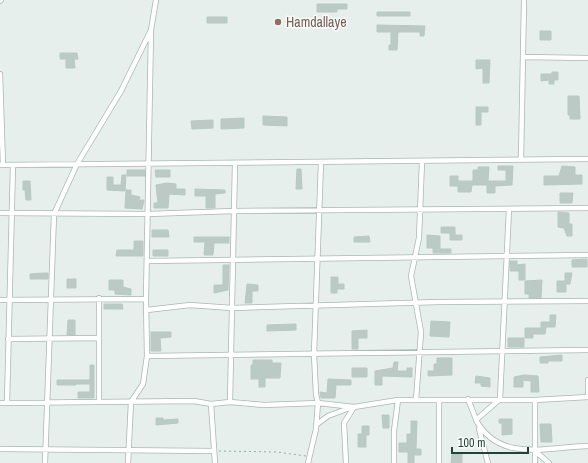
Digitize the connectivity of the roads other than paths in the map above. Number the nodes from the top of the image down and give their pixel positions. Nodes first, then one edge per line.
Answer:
1 (156, 0) edge
2 (524, 0) edge
3 (151, 30) junction
4 (523, 57) junction
5 (588, 58) edge
6 (0, 74) edge
7 (588, 159) edge
8 (521, 160) junction
9 (422, 161) junction
10 (321, 162) junction
11 (149, 163) junction
12 (235, 163) junction
13 (13, 164) junction
14 (77, 164) junction
15 (2, 165) edge
16 (588, 208) edge
17 (420, 210) junction
18 (509, 210) junction
19 (234, 211) junction
20 (320, 211) junction
21 (0, 213) edge
22 (11, 213) junction
23 (54, 214) junction
24 (148, 214) junction
25 (588, 255) edge
26 (506, 256) junction
27 (415, 258) junction
28 (318, 259) junction
29 (148, 260) junction
30 (234, 260) junction
31 (100, 298) junction
32 (146, 298) junction
33 (52, 299) junction
34 (0, 300) edge
35 (8, 300) junction
36 (504, 301) junction
37 (588, 301) edge
38 (416, 303) junction
39 (315, 307) junction
40 (232, 308) junction
41 (147, 310) junction
42 (50, 338) junction
43 (99, 338) junction
44 (8, 339) junction
45 (588, 350) edge
46 (502, 351) junction
47 (421, 352) junction
48 (314, 354) junction
49 (232, 355) junction
50 (148, 356) junction
51 (588, 380) edge
52 (588, 397) edge
53 (468, 399) junction
54 (500, 399) junction
55 (398, 400) junction
56 (416, 400) junction
57 (439, 400) junction
58 (535, 400) junction
59 (99, 402) junction
60 (131, 402) junction
61 (230, 402) junction
62 (0, 403) edge
63 (7, 403) junction
64 (49, 403) junction
65 (318, 403) junction
66 (211, 404) junction
67 (354, 407) junction
68 (476, 420) junction
69 (316, 425) junction
70 (588, 446) edge
71 (0, 449) edge
72 (46, 449) junction
73 (128, 449) junction
74 (214, 451) junction
75 (535, 451) junction
76 (45, 463) edge
77 (128, 463) edge
78 (215, 463) edge
79 (308, 463) edge
80 (346, 463) edge
81 (394, 463) edge
82 (439, 463) edge
83 (488, 463) edge
84 (535, 463) edge
85 (549, 463) edge

1 - 3 street
2 - 4 street
3 - 11 street
3 - 14 street
4 - 5 street
4 - 8 street
6 - 15 street
7 - 8 street
8 - 9 street
9 - 10 street
9 - 17 street
10 - 12 street
10 - 20 street
11 - 12 street
11 - 14 street
11 - 24 street
12 - 19 street
13 - 14 street
13 - 15 street
13 - 22 street
14 - 23 street
16 - 18 street
17 - 18 street
17 - 20 street
17 - 27 street
18 - 26 street
19 - 20 street
19 - 24 street
19 - 30 street
20 - 28 street
21 - 22 street
22 - 23 street
22 - 35 street
23 - 24 street
23 - 33 street
24 - 29 street
25 - 26 street
26 - 27 street
26 - 36 street
27 - 28 street
27 - 38 street
28 - 30 street
28 - 39 street
29 - 30 street
29 - 32 street
30 - 40 street
31 - 32 street
31 - 33 street
31 - 43 street
32 - 41 street
33 - 35 street
33 - 42 street
34 - 35 street
35 - 44 street
36 - 37 street
36 - 38 street
36 - 46 street
38 - 39 street
38 - 47 street
39 - 40 street
39 - 48 street
40 - 41 street
40 - 49 street
41 - 50 street
42 - 43 street
42 - 44 street
42 - 64 street
43 - 59 street
44 - 63 street
45 - 46 street
46 - 47 street
46 - 54 street
47 - 48 street
47 - 56 street
48 - 49 street
48 - 65 street
49 - 50 street
49 - 61 street
50 - 60 street
51 - 52 street
52 - 58 street
53 - 54 street
53 - 57 street
53 - 68 street
54 - 58 street
54 - 68 street
55 - 56 street
55 - 67 street
55 - 81 street
56 - 57 street
57 - 82 street
58 - 75 street
59 - 60 street
59 - 64 street
60 - 66 street
60 - 73 street
61 - 65 street
61 - 66 street
62 - 63 street
63 - 64 street
64 - 72 street
65 - 67 street
65 - 69 street
66 - 74 street
67 - 69 street
67 - 80 street
68 - 75 street
68 - 83 street
69 - 79 street
70 - 75 street
71 - 72 street
72 - 73 street
72 - 76 street
73 - 74 street
73 - 77 street
74 - 78 street
75 - 84 street
75 - 85 street

